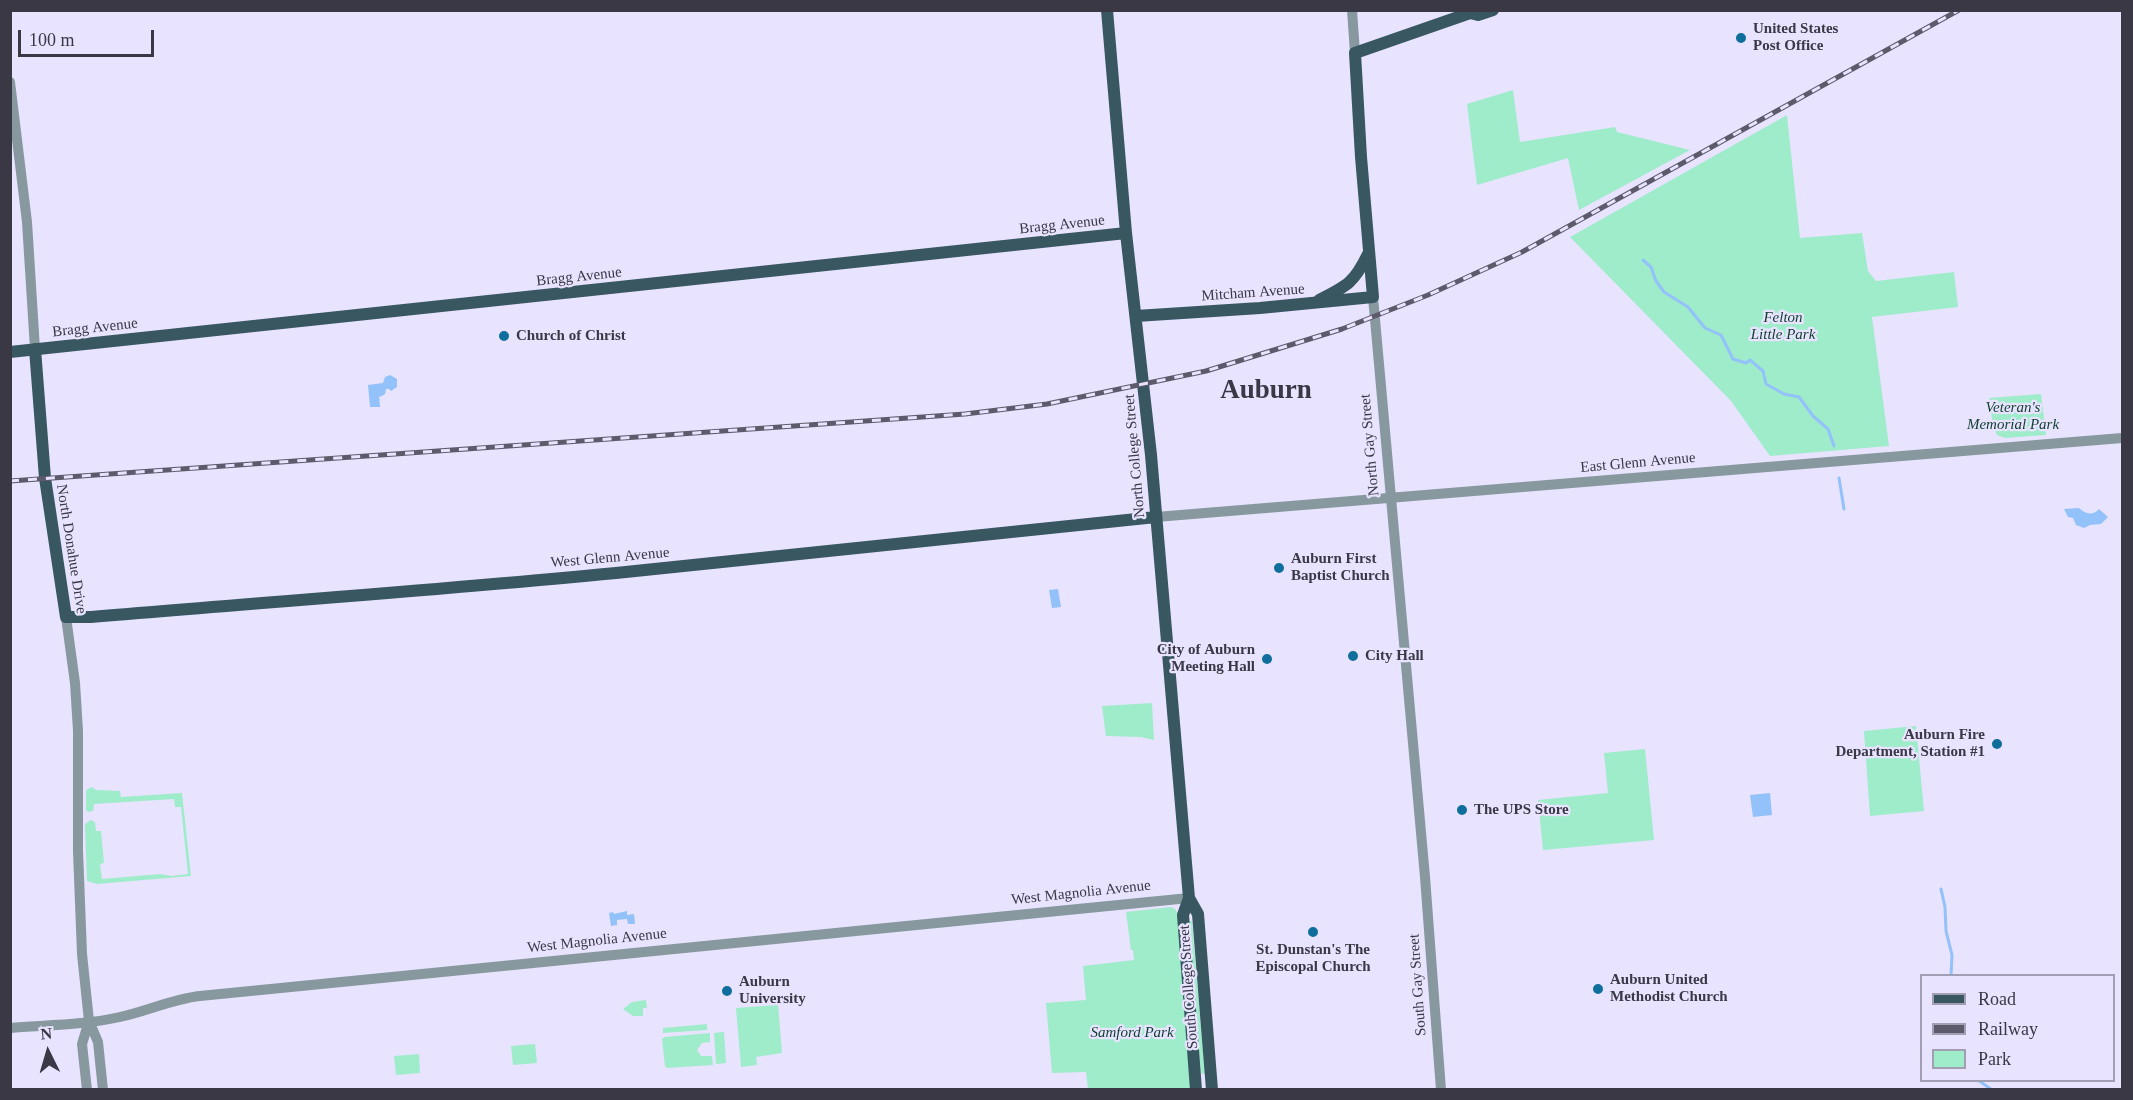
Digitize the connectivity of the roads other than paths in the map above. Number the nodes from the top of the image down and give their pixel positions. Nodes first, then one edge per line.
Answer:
1 (1107, 10) edge
2 (1352, 10) edge
3 (1493, 10) edge
4 (1471, 12) edge
5 (1355, 53) junction
6 (10, 82) edge
7 (1126, 233) junction
8 (1368, 253) junction
9 (1373, 297) junction
10 (1312, 303) junction
11 (1136, 316) junction
12 (35, 349) junction
13 (10, 352) edge
14 (2122, 438) edge
15 (1390, 498) junction
16 (1156, 516) junction
17 (66, 617) junction
18 (1425, 877) joint
19 (1189, 898) junction
20 (89, 1021) junction
21 (10, 1029) edge
22 (87, 1089) edge
23 (103, 1089) edge
24 (1196, 1089) edge
25 (1212, 1089) edge
26 (1441, 1089) edge

1 - 7 main road, North College Street
2 - 5 street, North Gay Street
3 - 4 main road
4 - 5 main road
5 - 8 main road, North Gay Street
6 - 12 street, North Donahue Drive
7 - 11 main road, North College Street
7 - 12 main road, Bragg Avenue
8 - 9 main road, North Gay Street
8 - 10 main road
9 - 10 main road, Mitcham Avenue
9 - 15 street, North Gay Street
10 - 11 main road, Mitcham Avenue
11 - 16 main road, North College Street
12 - 13 main road, Bragg Avenue
12 - 17 main road, North Donahue Drive
14 - 15 street, East Glenn Avenue
15 - 16 street, East Glenn Avenue
15 - 18 street, North Gay Street
16 - 17 main road, West Glenn Avenue
16 - 19 main road, North College Street
17 - 20 street, North Donahue Drive
18 - 26 street, South Gay Street
19 - 20 street, West Magnolia Avenue
19 - 24 main road, South College Street
19 - 25 main road, South College Street
20 - 21 street, West Magnolia Avenue
20 - 22 street
20 - 23 street

